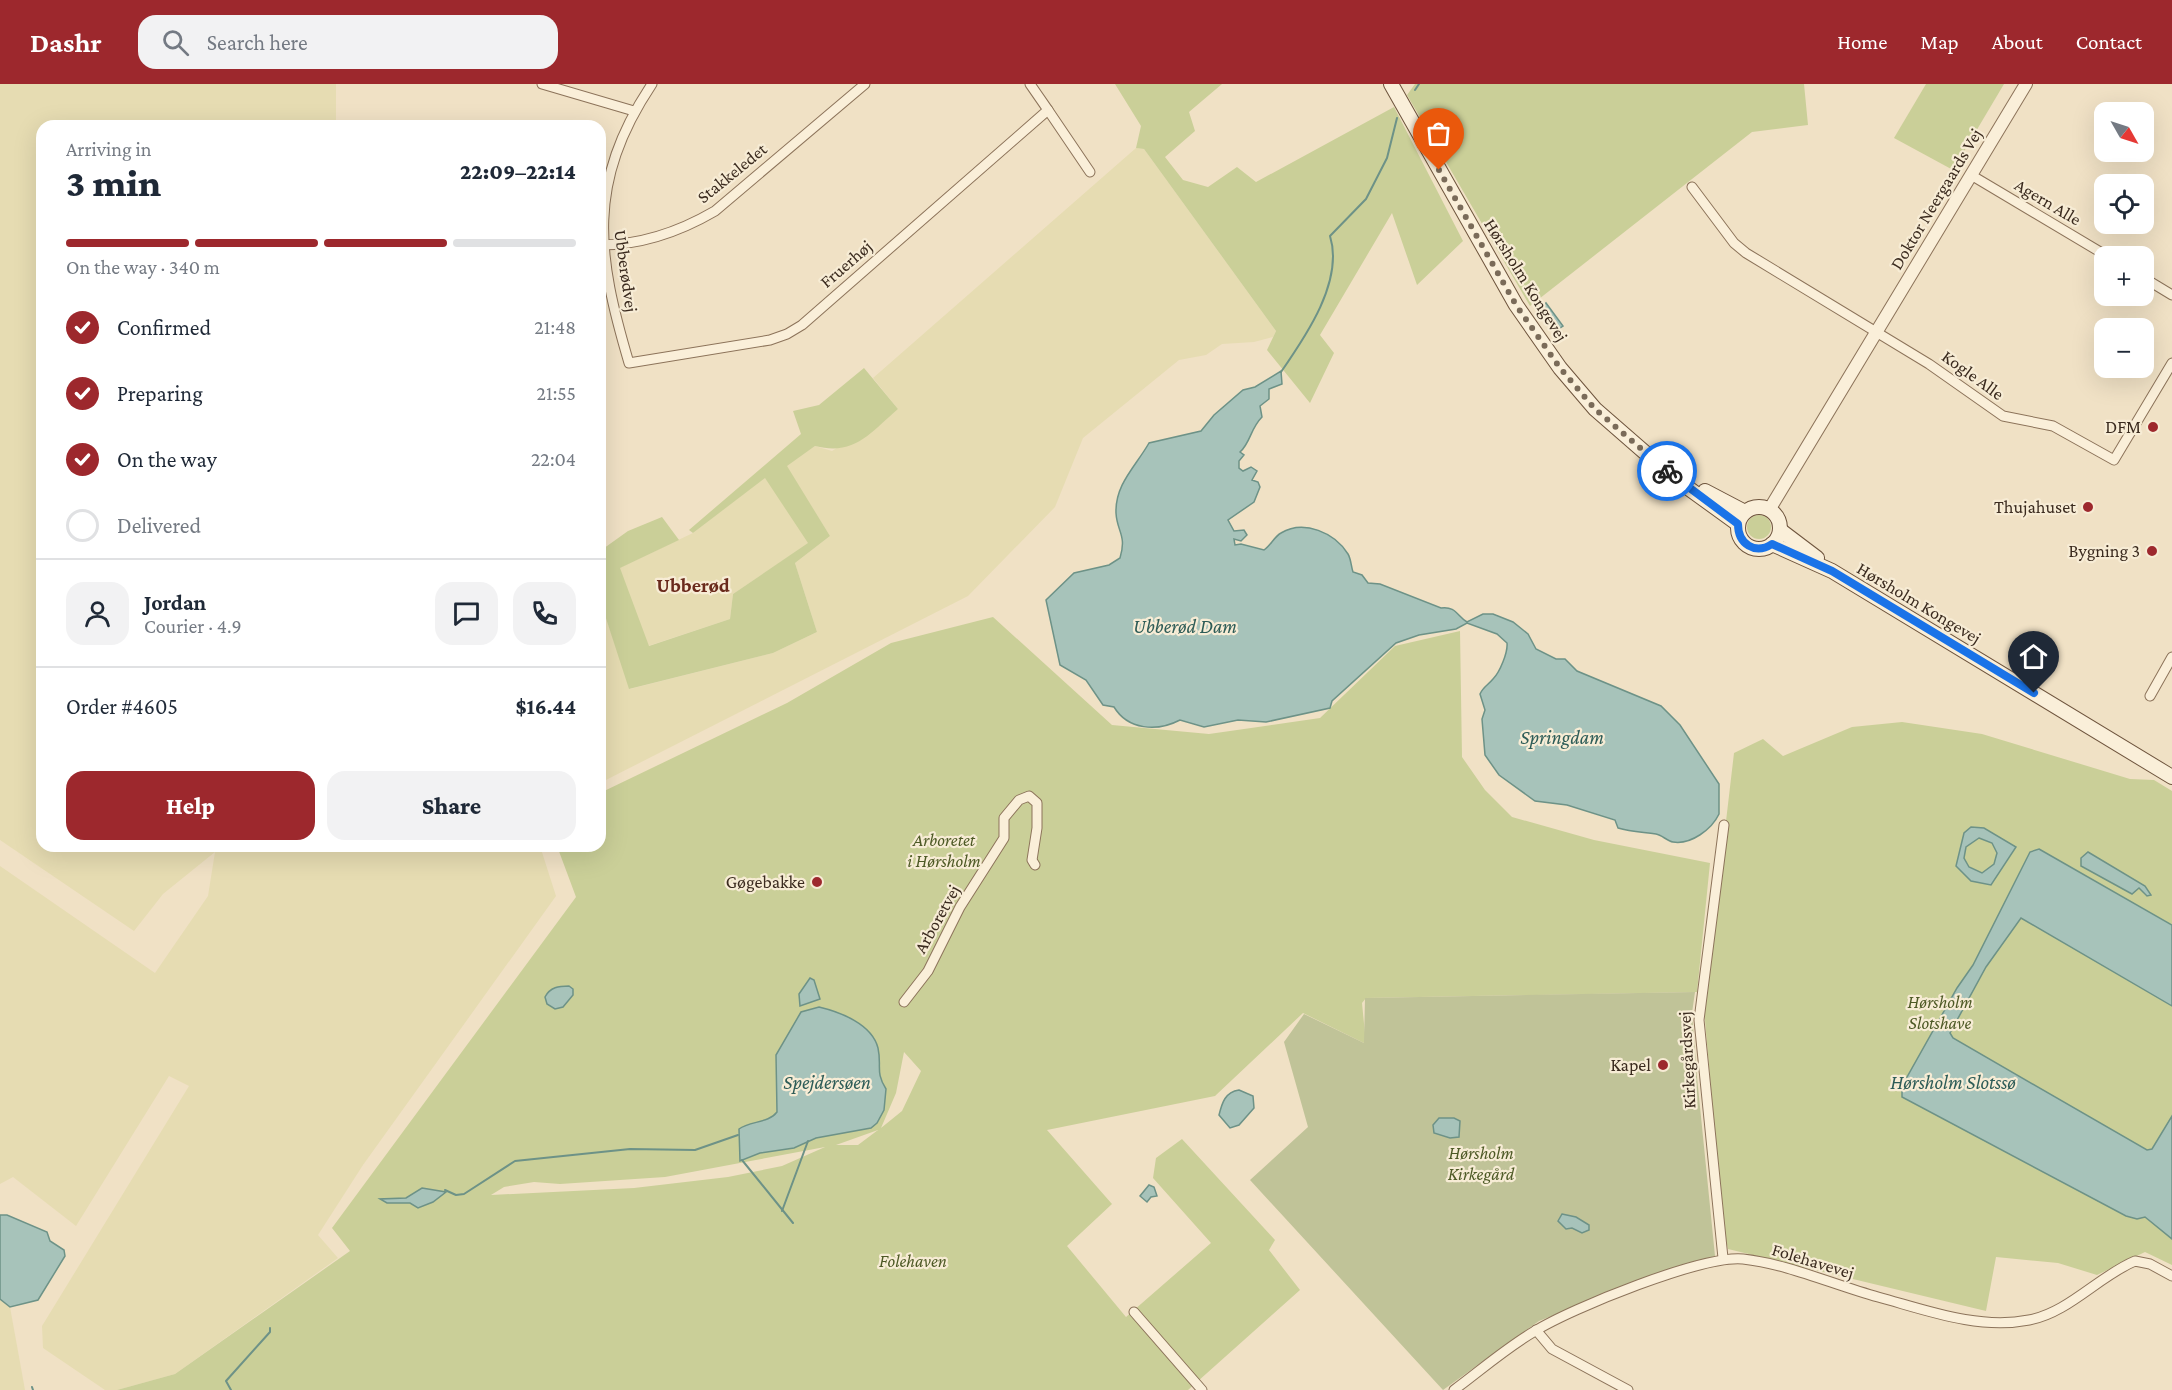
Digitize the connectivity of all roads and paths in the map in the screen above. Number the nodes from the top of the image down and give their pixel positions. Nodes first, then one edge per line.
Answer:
1 (542, 84) edge
2 (652, 84) edge
3 (865, 84) edge
4 (1030, 84) edge
5 (1391, 84) edge
6 (2026, 84) edge
7 (1048, 110) junction
8 (634, 111) junction
9 (1090, 172) dead end
10 (1971, 175) junction
11 (1692, 187) dead end
12 (606, 188) edge
13 (606, 245) edge
14 (2094, 248) edge
15 (606, 270) edge
16 (2154, 284) edge
17 (2172, 295) edge
18 (1877, 332) junction
19 (628, 363) joint
20 (2172, 363) edge
21 (1769, 510) junction
22 (1742, 518) junction
23 (1780, 530) junction
24 (1772, 544) junction
25 (1832, 571) junction
26 (2172, 657) edge
27 (2150, 696) dead end
28 (2172, 777) edge
29 (1724, 825) dead end
30 (1035, 865) dead end
31 (904, 1002) dead end
32 (1723, 1258) junction
33 (2172, 1275) edge
34 (1134, 1312) dead end
35 (1536, 1330) junction
36 (1202, 1390) edge
37 (1454, 1390) edge
38 (1628, 1390) edge

1 - 8 street
2 - 8 street, Ubberødvej
3 - 13 street, Stakkeledet
4 - 7 street
5 - 22 main road, Hørsholm Kongevej
6 - 10 street, Doktor Neergaards Vej
7 - 9 street
7 - 19 street, Fruerhøj
8 - 12 street, Ubberødvej
10 - 14 street, Agern Alle
10 - 18 street, Doktor Neergaards Vej
11 - 18 street
15 - 19 street, Ubberødvej
16 - 17 street
18 - 20 street, Kogle Alle
18 - 21 street, Doktor Neergaards Vej
21 - 22 main road
21 - 23 main road
22 - 24 main road
23 - 24 main road
23 - 25 main road, Hørsholm Kongevej
24 - 25 main road, Hørsholm Kongevej
25 - 28 main road, Hørsholm Kongevej
26 - 27 street
29 - 32 street, Kirkegårdsvej
30 - 31 street, Arboretvej
32 - 33 street, Folehavevej
32 - 35 street, Folehavevej
34 - 36 street
35 - 37 street, Folehavevej
35 - 38 street

